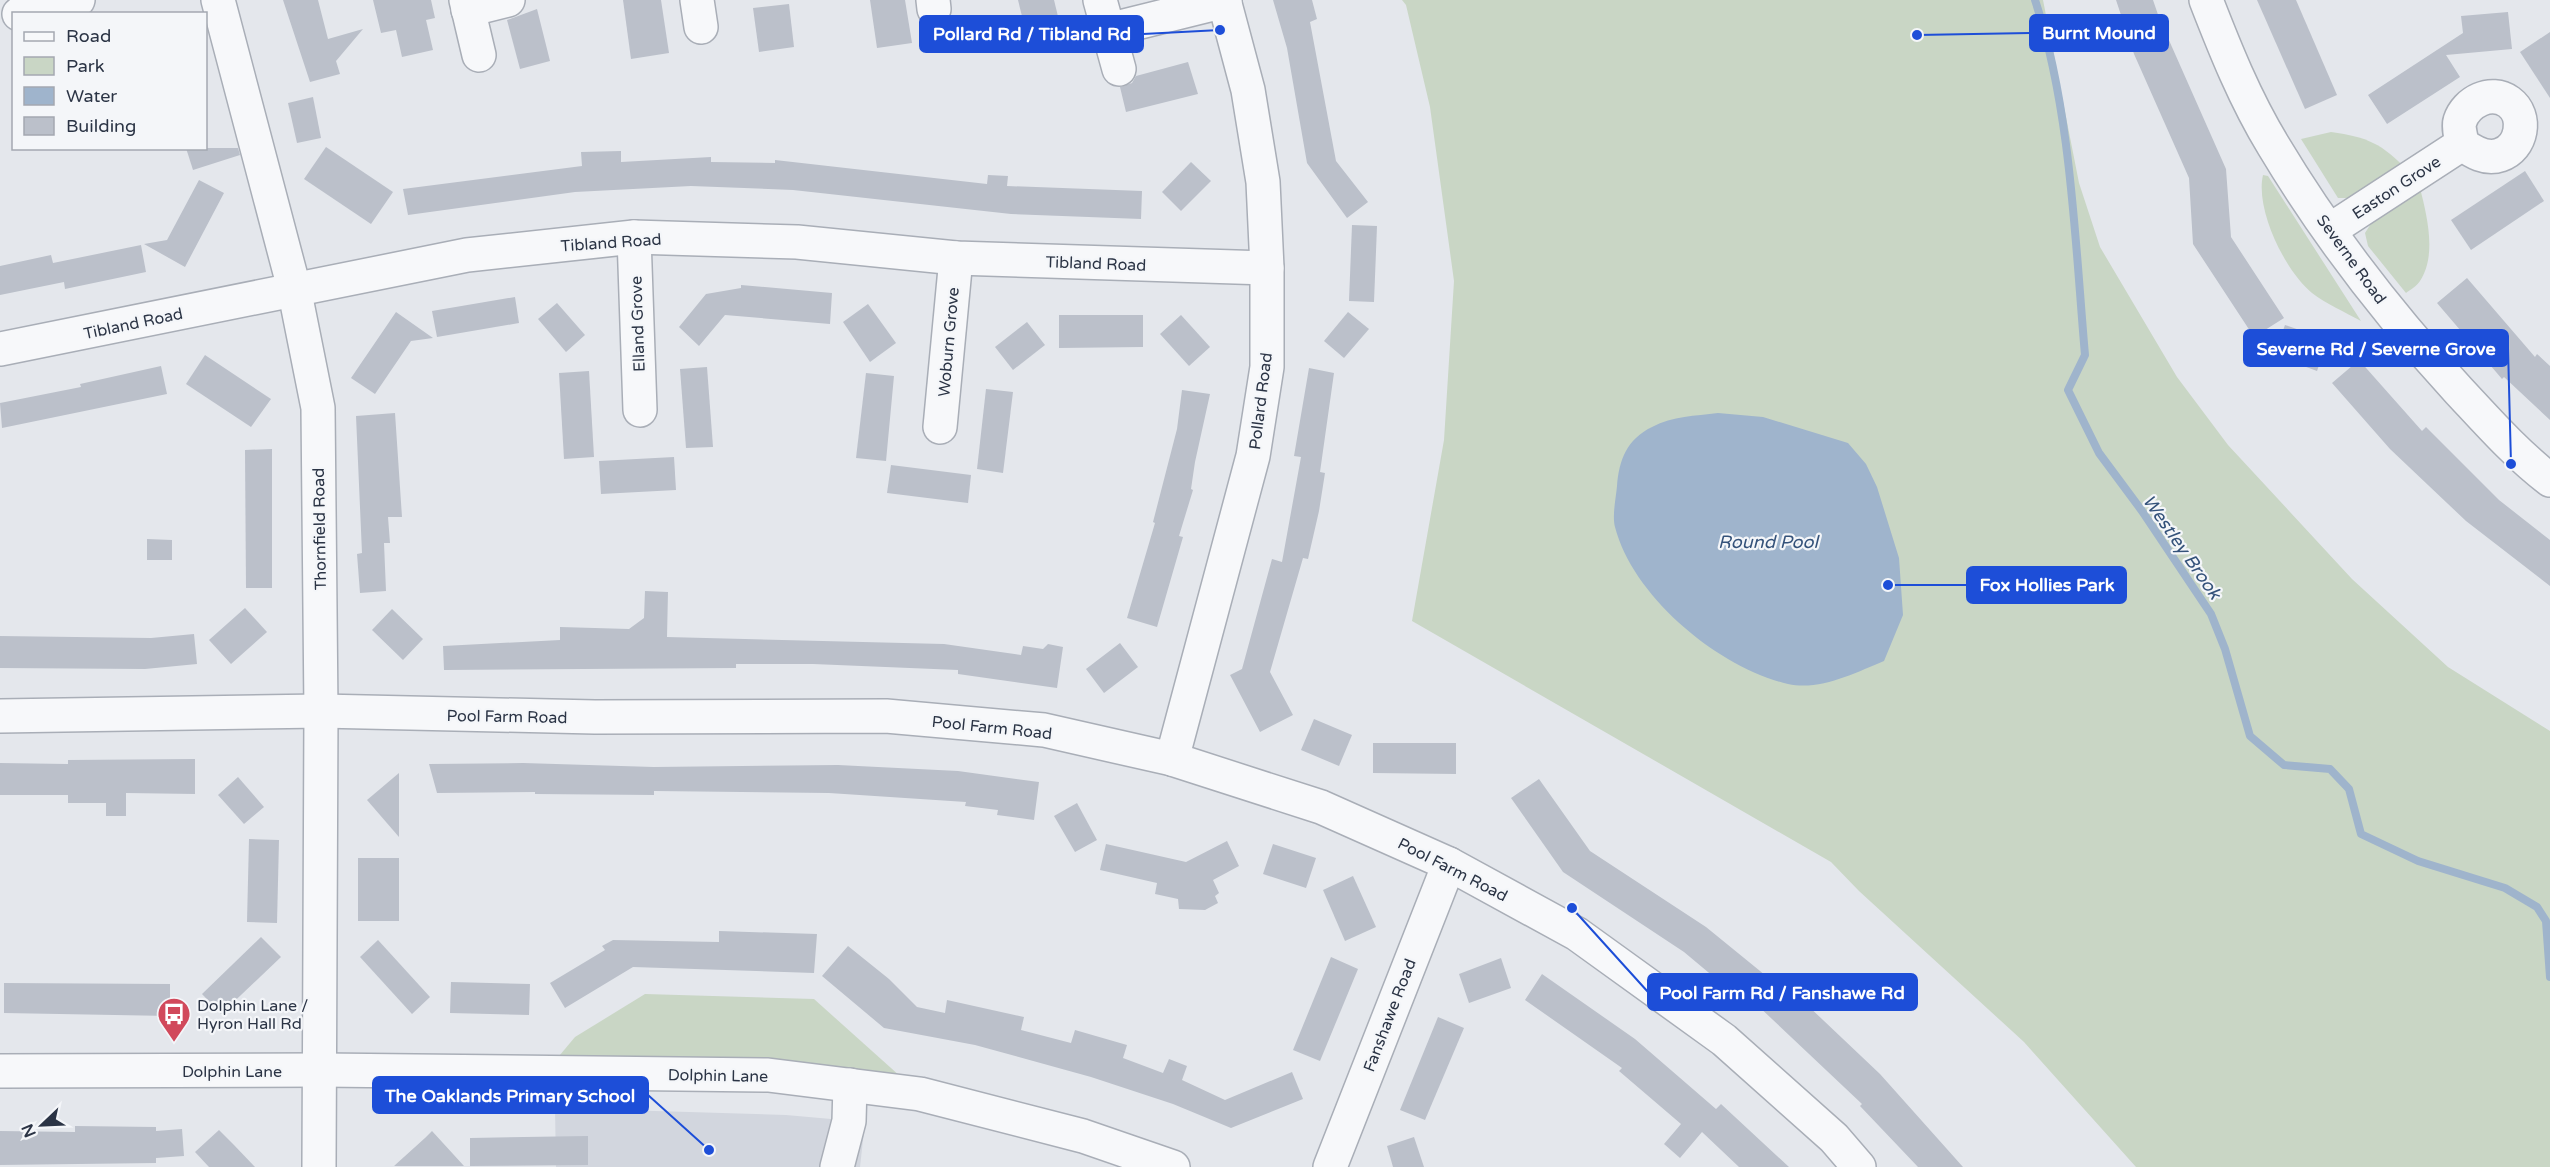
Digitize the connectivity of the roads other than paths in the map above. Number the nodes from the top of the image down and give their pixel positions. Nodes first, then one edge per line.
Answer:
1 (78, 0) edge
2 (218, 0) edge
3 (508, 0) edge
4 (1225, 0) edge
5 (2206, 0) edge
6 (467, 5) edge
7 (31, 12) edge
8 (1104, 15) edge
9 (479, 55) dead end
10 (1119, 69) dead end
11 (2462, 144) dead end
12 (2330, 230) junction
13 (634, 237) junction
14 (956, 258) junction
15 (1267, 268) junction
16 (294, 288) junction
17 (0, 349) edge
18 (640, 410) dead end
19 (940, 427) dead end
20 (2550, 480) edge
21 (321, 711) junction
22 (0, 716) edge
23 (1172, 759) junction
24 (1449, 864) junction
25 (321, 1070) junction
26 (0, 1071) edge
27 (850, 1085) junction
28 (319, 1167) edge
29 (837, 1167) edge
30 (1173, 1167) edge
31 (1330, 1167) edge
32 (1859, 1167) edge

1 - 7 street
2 - 16 street, Thornfield Road
3 - 6 street
4 - 8 street, Pollard Road
4 - 15 street, Pollard Road
5 - 12 street, Severne Road
6 - 9 street
8 - 10 street, Pollard Road
11 - 12 street, Easton Grove
12 - 20 street, Severne Road
13 - 14 street, Tibland Road
13 - 16 street, Tibland Road
13 - 18 street, Elland Grove
14 - 15 street, Tibland Road
14 - 19 street, Woburn Grove
15 - 23 street, Pollard Road
16 - 17 street, Tibland Road
16 - 21 street, Thornfield Road
21 - 22 street, Pool Farm Road
21 - 23 street, Pool Farm Road
21 - 25 street, Thornfield Road
23 - 24 street, Pool Farm Road
24 - 31 street, Fanshawe Road
24 - 32 street, Pool Farm Road
25 - 26 street, Dolphin Lane
25 - 27 street, Dolphin Lane
25 - 28 street, Thornfield Road
27 - 29 street
27 - 30 street, Dolphin Lane

